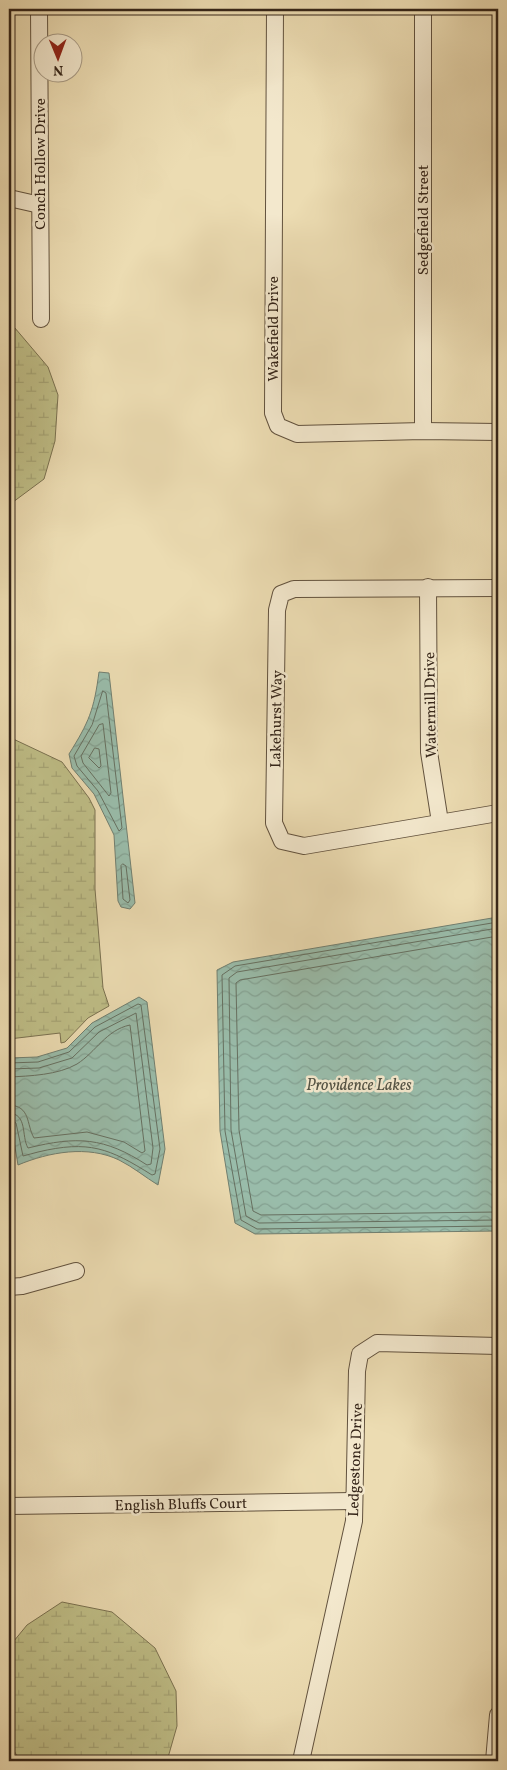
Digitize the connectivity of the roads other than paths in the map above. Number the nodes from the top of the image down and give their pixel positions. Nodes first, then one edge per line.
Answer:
1 (39, 9) edge
2 (275, 9) edge
3 (423, 9) edge
4 (9, 198) edge
5 (40, 205) junction
6 (41, 319) dead end
7 (423, 431) junction
8 (498, 432) edge
9 (428, 587) junction
10 (498, 588) edge
11 (498, 813) edge
12 (440, 822) junction
13 (76, 1271) dead end
14 (9, 1286) edge
15 (498, 1346) edge
16 (353, 1502) junction
17 (9, 1506) edge
18 (498, 1716) edge
19 (301, 1761) edge
20 (494, 1761) edge

1 - 5 street, Conch Hollow Drive
2 - 7 street, Wakefield Drive
3 - 7 street, Sedgefield Street
4 - 5 street
5 - 6 street, Conch Hollow Drive
7 - 8 street, Wakefield Drive
9 - 10 street, Lakehurst Way
9 - 12 street, Watermill Drive
9 - 12 street, Lakehurst Way
11 - 12 street, Lakehurst Way
13 - 14 street
15 - 16 street, Ledgestone Drive
16 - 17 street, English Bluffs Court
16 - 19 street, Ledgestone Drive
18 - 20 street

